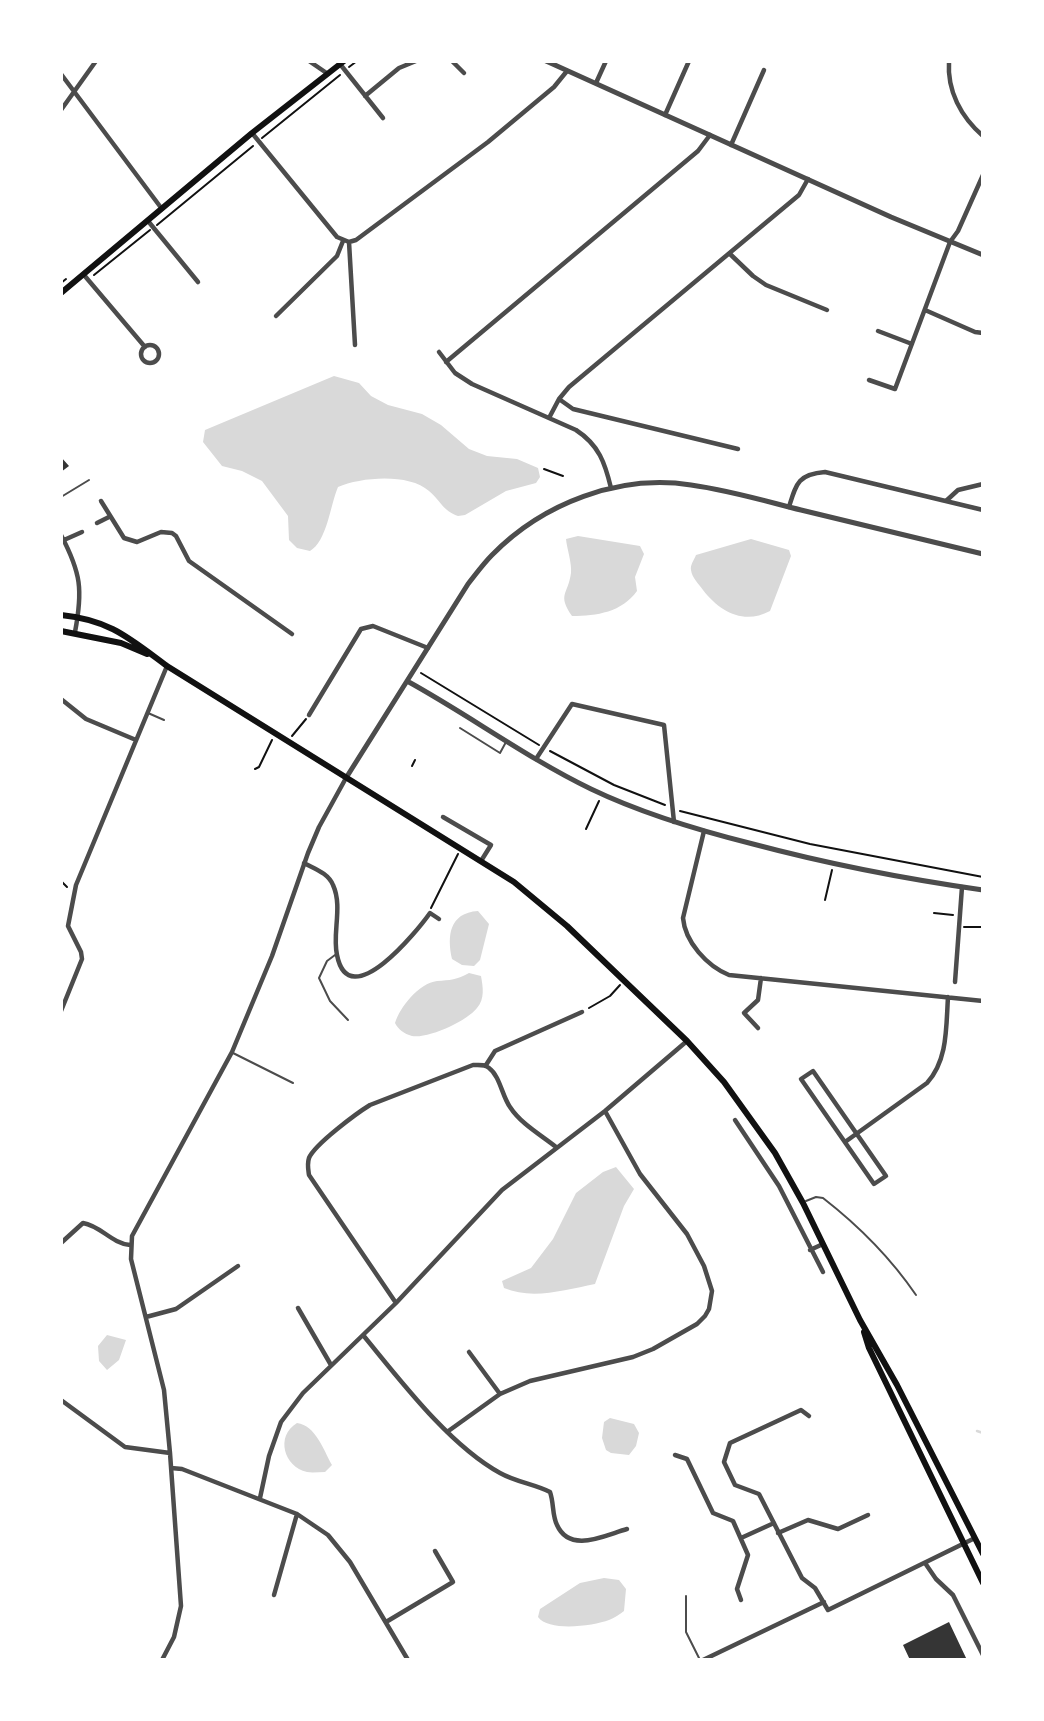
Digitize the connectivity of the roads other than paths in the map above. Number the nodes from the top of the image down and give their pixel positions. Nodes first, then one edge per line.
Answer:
1 (96, 61) edge
2 (309, 61) edge
3 (416, 61) edge
4 (452, 61) edge
5 (546, 61) edge
6 (606, 61) edge
7 (689, 61) edge
8 (949, 61) edge
9 (342, 63) edge
10 (764, 70) dead end
11 (567, 71) junction
12 (464, 73) dead end
13 (61, 74) edge
14 (328, 74) junction
15 (596, 83) junction
16 (75, 91) junction
17 (365, 96) junction
18 (61, 110) edge
19 (665, 115) junction
20 (383, 118) dead end
21 (252, 134) junction
22 (710, 135) junction
23 (983, 136) edge
24 (731, 145) junction
25 (983, 175) edge
26 (808, 179) junction
27 (162, 209) junction
28 (148, 221) junction
29 (346, 242) junction
30 (950, 242) junction
31 (730, 254) junction
32 (983, 255) edge
33 (86, 277) junction
34 (198, 282) dead end
35 (61, 293) edge
36 (827, 310) dead end
37 (925, 310) junction
38 (276, 316) dead end
39 (878, 331) dead end
40 (983, 333) edge
41 (912, 344) junction
42 (355, 345) dead end
43 (145, 347) junction
44 (439, 352) dead end
45 (446, 362) junction
46 (869, 380) dead end
47 (559, 399) junction
48 (549, 418) junction
49 (738, 449) dead end
50 (89, 480) dead end
51 (983, 484) edge
52 (611, 488) junction
53 (61, 497) edge
54 (101, 500) dead end
55 (946, 501) junction
56 (789, 507) junction
57 (983, 510) edge
58 (109, 517) junction
59 (97, 523) dead end
60 (82, 531) dead end
61 (63, 538) edge
62 (983, 554) edge
63 (61, 615) edge
64 (78, 617) junction
65 (61, 631) edge
66 (75, 632) junction
67 (292, 634) dead end
68 (428, 648) junction
69 (155, 657) junction
70 (167, 666) junction
71 (407, 681) junction
72 (63, 703) edge
73 (147, 713) junction
74 (309, 715) road end
75 (164, 720) dead end
76 (460, 728) dead end
77 (136, 740) junction
78 (507, 742) junction
79 (536, 759) junction
80 (346, 778) junction
81 (443, 817) dead end
82 (674, 822) junction
83 (704, 831) junction
84 (481, 861) junction
85 (304, 863) junction
86 (962, 887) junction
87 (983, 890) edge
88 (439, 919) dead end
89 (336, 954) junction
90 (761, 978) junction
91 (955, 982) dead end
92 (948, 997) junction
93 (983, 1002) edge
94 (61, 1011) edge
95 (582, 1013) road end
96 (348, 1020) dead end
97 (758, 1028) dead end
98 (687, 1041) junction
99 (232, 1052) junction
100 (486, 1065) junction
101 (293, 1083) dead end
102 (605, 1111) junction
103 (735, 1120) dead end
104 (856, 1133) junction
105 (845, 1142) junction
106 (556, 1147) junction
107 (803, 1203) junction
108 (61, 1243) edge
109 (823, 1244) junction
110 (130, 1245) junction
111 (810, 1250) junction
112 (238, 1266) dead end
113 (823, 1272) dead end
114 (916, 1295) dead end
115 (396, 1303) junction
116 (298, 1308) dead end
117 (146, 1317) junction
118 (860, 1320) junction
119 (363, 1335) junction
120 (469, 1353) dead end
121 (331, 1365) junction
122 (500, 1394) junction
123 (61, 1400) edge
124 (809, 1416) dead end
125 (447, 1432) junction
126 (170, 1453) junction
127 (675, 1455) dead end
128 (171, 1468) junction
129 (260, 1498) junction
130 (297, 1514) junction
131 (774, 1523) junction
132 (867, 1527) dead end
133 (627, 1529) dead end
134 (778, 1533) junction
135 (741, 1538) junction
136 (975, 1538) junction
137 (963, 1544) junction
138 (435, 1551) dead end
139 (983, 1554) edge
140 (925, 1563) junction
141 (983, 1583) edge
142 (274, 1595) dead end
143 (686, 1596) dead end
144 (741, 1600) dead end
145 (824, 1602) junction
146 (386, 1622) junction
147 (983, 1656) edge
148 (162, 1660) edge
149 (408, 1660) edge
150 (702, 1660) edge

1 - 16 street
2 - 14 street
3 - 17 street
4 - 12 street
5 - 11 street
6 - 15 street
7 - 19 street
8 - 23 street
9 - 14 main road
9 - 17 street
10 - 24 street
11 - 15 street
11 - 29 street
13 - 16 street
14 - 21 main road
15 - 19 street
16 - 18 street
16 - 27 street
17 - 20 street
19 - 22 street
21 - 27 main road
21 - 29 street
22 - 24 street
22 - 45 street
24 - 26 street
25 - 30 street
26 - 30 street
26 - 31 street
27 - 28 main road
28 - 33 main road
28 - 34 street
29 - 38 street
29 - 42 street
30 - 32 street
30 - 37 street
31 - 36 street
31 - 47 street
33 - 35 main road
33 - 43 street
37 - 40 street
37 - 41 street
39 - 41 street
41 - 46 street
43 - 43 street
44 - 45 street
45 - 48 street
47 - 48 street
47 - 49 street
48 - 52 street
50 - 53 lane
51 - 55 street
52 - 56 street
52 - 68 street
54 - 58 street
55 - 56 street
55 - 57 street
56 - 62 street
58 - 59 street
58 - 67 street
60 - 61 street
61 - 64 street
63 - 64 main road
64 - 66 street
64 - 69 main road
65 - 66 main road
66 - 69 main road
68 - 71 street
68 - 74 street
69 - 70 main road
70 - 73 street
70 - 80 main road
71 - 78 street
71 - 80 street
72 - 77 street
73 - 75 lane
73 - 77 street
76 - 78 lane
77 - 94 street
78 - 79 street
79 - 82 street
79 - 82 street
80 - 84 main road
80 - 85 street
81 - 84 street
82 - 83 street
83 - 86 street
83 - 90 street
84 - 98 main road
85 - 89 street
85 - 99 street
86 - 87 street
86 - 91 street
88 - 89 street
89 - 96 lane
90 - 92 street
90 - 97 street
92 - 93 street
92 - 104 street
95 - 100 street
98 - 102 street
98 - 107 main road
99 - 101 lane
99 - 110 street
100 - 106 street
100 - 115 street
102 - 106 street
102 - 122 street
103 - 111 street
104 - 105 street
104 - 105 street
104 - 105 street
106 - 115 street
107 - 109 main road
107 - 114 lane
108 - 110 street
109 - 111 street
109 - 118 main road
110 - 117 street
111 - 113 street
112 - 117 street
115 - 119 street
116 - 121 street
117 - 126 street
118 - 136 main road
118 - 137 main road
119 - 121 street
119 - 125 street
120 - 122 street
121 - 129 street
122 - 125 street
123 - 126 street
124 - 131 street
125 - 133 street
126 - 128 street
127 - 135 street
128 - 129 street
128 - 148 street
129 - 130 street
130 - 142 street
130 - 146 street
131 - 134 street
131 - 135 street
132 - 134 street
134 - 145 street
135 - 144 street
136 - 137 street
136 - 139 main road
137 - 140 street
137 - 141 main road
138 - 146 street
140 - 145 street
140 - 147 street
143 - 150 lane
145 - 150 street
146 - 149 street

